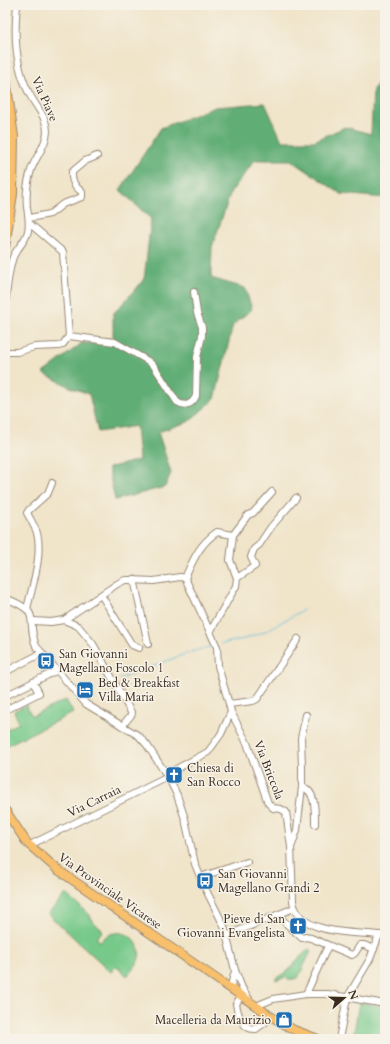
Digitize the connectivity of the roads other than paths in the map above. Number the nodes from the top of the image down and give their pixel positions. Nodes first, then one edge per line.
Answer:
1 (17, 5) edge
2 (5, 72) edge
3 (97, 156) dead end
4 (29, 220) junction
5 (5, 247) edge
6 (194, 292) dead end
7 (5, 305) edge
8 (69, 336) junction
9 (5, 352) edge
10 (52, 483) dead end
11 (272, 492) dead end
12 (296, 498) dead end
13 (233, 535) junction
14 (185, 578) junction
15 (237, 578) junction
16 (134, 579) junction
17 (101, 595) junction
18 (5, 598) edge
19 (27, 609) junction
20 (64, 620) junction
21 (32, 621) junction
22 (210, 632) junction
23 (298, 639) dead end
24 (148, 644) dead end
25 (139, 648) dead end
26 (42, 653) junction
27 (6, 670) edge
28 (56, 671) junction
29 (33, 682) junction
30 (5, 696) edge
31 (229, 704) junction
32 (5, 710) edge
33 (231, 712) junction
34 (306, 715) dead end
35 (122, 726) junction
36 (167, 776) junction
37 (302, 787) junction
38 (5, 810) edge
39 (316, 824) dead end
40 (30, 846) junction
41 (291, 847) junction
42 (247, 862) dead end
43 (200, 878) junction
44 (294, 908) junction
45 (277, 915) junction
46 (382, 935) edge
47 (226, 936) junction
48 (328, 946) junction
49 (374, 949) junction
50 (236, 975) junction
51 (223, 984) junction
52 (233, 990) junction
53 (306, 994) junction
54 (241, 996) junction
55 (347, 998) junction
56 (254, 1004) junction
57 (385, 1004) edge
58 (272, 1017) junction
59 (318, 1039) edge
60 (339, 1039) edge

1 - 4 street, Via Piave
2 - 5 main road
3 - 4 street
4 - 7 street
4 - 8 street
6 - 8 street
8 - 9 street
10 - 19 street
11 - 13 street
12 - 15 street
13 - 14 street
13 - 15 street
14 - 16 street
14 - 22 street, Via Briccola
15 - 22 street
16 - 17 street
16 - 24 street
17 - 20 street
17 - 25 street
18 - 19 street
19 - 21 street
20 - 21 street
20 - 35 street
21 - 26 street
22 - 31 street, Via Briccola
23 - 31 street
26 - 27 street
26 - 28 street
28 - 29 street
28 - 35 street
29 - 30 street
29 - 32 street
31 - 33 street, Via Briccola
33 - 36 street, Via Carraia
33 - 41 street, Via Briccola
34 - 37 street
35 - 36 street
36 - 40 street, Via Carraia
36 - 43 street
37 - 39 street
37 - 41 street
38 - 40 main road, Via Provinciale Vicarese
40 - 51 main road, Via Provinciale Vicarese
41 - 44 street, Via Briccola
42 - 43 street
43 - 47 street
44 - 45 street
44 - 46 street
45 - 47 street
45 - 48 street
46 - 49 street
47 - 50 street
48 - 49 street
48 - 53 street
49 - 55 street
50 - 51 street
50 - 52 street
50 - 56 street
51 - 52 main road, Via Provinciale Vicarese
52 - 54 main road, Via Provinciale Vicarese
53 - 55 street
53 - 56 street
54 - 56 main road, Via Provinciale Vicarese
54 - 58 street
55 - 57 street
55 - 60 street
56 - 58 main road, Via Provinciale Vicarese
58 - 59 main road, Via Provinciale Vicarese

